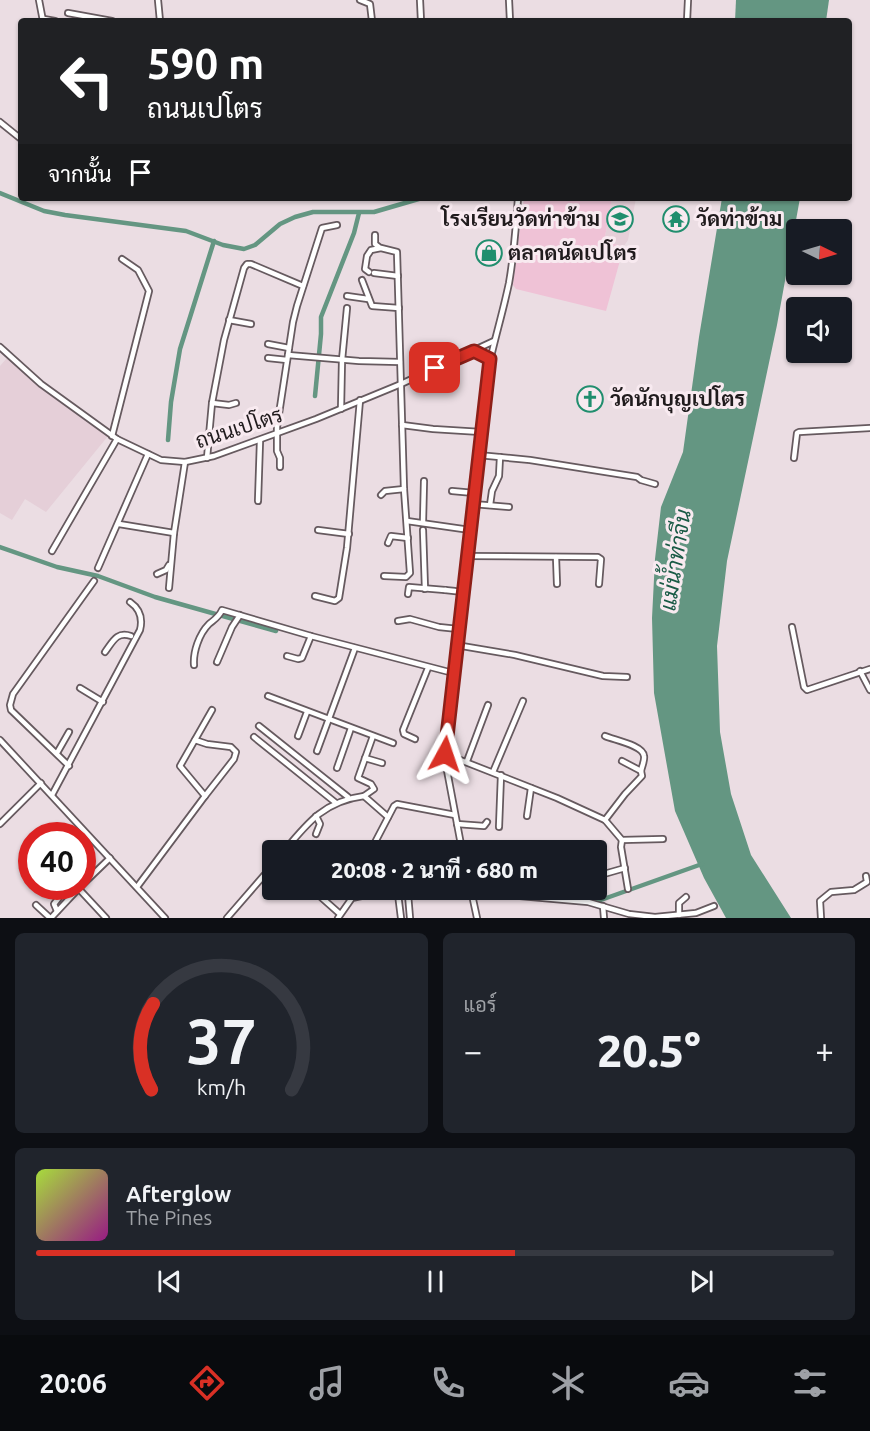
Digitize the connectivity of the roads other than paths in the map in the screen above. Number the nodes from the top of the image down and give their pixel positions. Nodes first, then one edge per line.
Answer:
1 (39, 0) edge
2 (158, 0) edge
3 (360, 0) edge
4 (420, 0) edge
5 (509, 0) edge
6 (688, 0) edge
7 (68, 13) dead end
8 (43, 18) edge
9 (96, 18) edge
10 (160, 18) edge
11 (372, 18) edge
12 (421, 18) edge
13 (510, 18) edge
14 (687, 18) edge
15 (0, 122) edge
16 (18, 137) edge
17 (518, 201) edge
18 (337, 225) dead end
19 (375, 235) dead end
20 (381, 248) junction
21 (122, 259) dead end
22 (398, 276) junction
23 (362, 280) dead end
24 (303, 286) junction
25 (347, 296) dead end
26 (368, 299) junction
27 (347, 308) dead end
28 (399, 308) junction
29 (229, 320) junction
30 (251, 324) dead end
31 (494, 341) junction
32 (268, 344) dead end
33 (0, 347) edge
34 (289, 348) junction
35 (474, 351) junction
36 (267, 358) dead end
37 (287, 358) junction
38 (490, 359) junction
39 (342, 360) junction
40 (400, 362) junction
41 (401, 384) junction
42 (360, 400) junction
43 (212, 403) junction
44 (236, 403) dead end
45 (341, 409) junction
46 (402, 425) junction
47 (870, 428) edge
48 (481, 432) junction
49 (277, 433) junction
50 (112, 436) junction
51 (117, 440) junction
52 (260, 441) junction
53 (148, 454) junction
54 (478, 455) junction
55 (500, 457) junction
56 (207, 458) junction
57 (794, 458) dead end
58 (185, 462) junction
59 (280, 467) dead end
60 (424, 481) dead end
61 (655, 484) dead end
62 (404, 489) junction
63 (452, 491) dead end
64 (474, 494) junction
65 (381, 495) dead end
66 (258, 501) dead end
67 (473, 504) junction
68 (490, 505) junction
69 (509, 507) dead end
70 (407, 521) junction
71 (423, 522) junction
72 (119, 524) junction
73 (318, 530) dead end
74 (423, 530) dead end
75 (470, 530) junction
76 (174, 533) junction
77 (349, 534) junction
78 (408, 538) junction
79 (388, 543) dead end
80 (52, 551) dead end
81 (467, 556) junction
82 (556, 557) junction
83 (171, 563) junction
84 (98, 568) dead end
85 (158, 574) dead end
86 (384, 576) dead end
87 (94, 581) dead end
88 (557, 584) dead end
89 (599, 584) dead end
90 (169, 588) dead end
91 (425, 589) junction
92 (463, 592) junction
93 (408, 594) dead end
94 (315, 596) dead end
95 (130, 602) dead end
96 (240, 616) junction
97 (398, 621) dead end
98 (792, 627) dead end
99 (458, 629) junction
100 (311, 636) junction
101 (134, 638) junction
102 (456, 645) junction
103 (355, 648) junction
104 (105, 652) dead end
105 (287, 656) dead end
106 (217, 662) dead end
107 (194, 665) dead end
108 (428, 668) junction
109 (870, 669) edge
110 (860, 671) junction
111 (453, 673) junction
112 (627, 677) dead end
113 (81, 688) dead end
114 (870, 690) edge
115 (268, 696) dead end
116 (523, 701) dead end
117 (103, 702) junction
118 (489, 705) dead end
119 (212, 710) dead end
120 (307, 712) junction
121 (329, 720) junction
122 (259, 726) dead end
123 (351, 728) junction
124 (69, 732) dead end
125 (254, 736) dead end
126 (298, 736) dead end
127 (373, 736) junction
128 (605, 736) dead end
129 (415, 739) dead end
130 (195, 740) junction
131 (1, 742) edge
132 (393, 743) dead end
133 (317, 751) dead end
134 (57, 753) junction
135 (445, 754) junction
136 (365, 758) junction
137 (467, 761) junction
138 (622, 761) dead end
139 (382, 764) dead end
140 (69, 766) junction
141 (338, 768) dead end
142 (641, 771) junction
143 (494, 772) junction
144 (501, 776) junction
145 (41, 783) junction
146 (531, 788) junction
147 (52, 795) junction
148 (205, 796) junction
149 (364, 796) junction
150 (348, 797) junction
151 (336, 803) junction
152 (455, 815) junction
153 (316, 816) junction
154 (527, 816) dead end
155 (388, 817) junction
156 (605, 820) junction
157 (487, 822) dead end
158 (0, 824) edge
159 (457, 824) junction
160 (499, 827) dead end
161 (316, 834) dead end
162 (663, 839) dead end
163 (294, 840) edge
164 (376, 840) edge
165 (460, 840) edge
166 (622, 840) junction
167 (110, 858) junction
168 (625, 868) junction
169 (96, 872) edge
170 (607, 873) edge
171 (866, 876) dead end
172 (262, 878) edge
173 (137, 887) junction
174 (628, 889) dead end
175 (686, 897) dead end
176 (57, 900) edge
177 (68, 900) edge
178 (91, 900) edge
179 (323, 900) edge
180 (351, 900) edge
181 (399, 900) edge
182 (408, 900) edge
183 (473, 900) edge
184 (570, 900) edge
185 (36, 905) dead end
186 (603, 906) junction
187 (714, 906) dead end
188 (57, 911) junction
189 (679, 915) junction
190 (339, 916) edge
191 (51, 918) edge
192 (106, 918) edge
193 (165, 918) edge
194 (227, 918) edge
195 (401, 918) edge
196 (410, 918) edge
197 (477, 918) edge
198 (604, 918) edge
199 (821, 918) edge

1 - 8 street
2 - 10 street
3 - 11 street
4 - 12 street
5 - 13 street
6 - 14 street
7 - 9 street
15 - 16 street
17 - 31 street
18 - 24 street
19 - 20 street
20 - 22 street
20 - 22 street
21 - 50 street
22 - 28 street
23 - 26 street
24 - 29 street
24 - 34 street
25 - 26 street
26 - 28 street
27 - 39 street
28 - 40 street
29 - 30 street
29 - 43 street
31 - 35 street, ถนนเปโตร
31 - 38 street
32 - 34 street
33 - 50 street, ถนนเปโตร
34 - 37 street
35 - 38 street
35 - 41 street, ถนนเปโตร
36 - 37 street
37 - 39 street
37 - 49 street
38 - 48 street
39 - 40 street
39 - 45 street
40 - 41 street
41 - 42 street, ถนนเปโตร
41 - 46 street
42 - 45 street, ถนนเปโตร
42 - 77 street
43 - 44 street
43 - 56 street
45 - 49 street, ถนนเปโตร
46 - 48 street
46 - 62 street
47 - 57 street
48 - 54 street
49 - 52 street, ถนนเปโตร
49 - 59 street
50 - 51 street, ถนนเปโตร
51 - 53 street, ถนนเปโตร
51 - 80 street
52 - 56 street, ถนนเปโตร
52 - 66 street
53 - 58 street, ถนนเปโตร
53 - 72 street
54 - 55 street
54 - 64 street
55 - 61 street
55 - 68 street
56 - 58 street, ถนนเปโตร
58 - 76 street
60 - 71 street
62 - 65 street
62 - 70 street
63 - 64 street
64 - 67 street
67 - 68 street
67 - 75 street
68 - 69 street
70 - 71 street
70 - 78 street
71 - 75 street
72 - 76 street
72 - 84 street
73 - 77 street
74 - 91 street
75 - 81 street
76 - 83 street
77 - 94 street
78 - 79 street
78 - 86 street
81 - 82 street
81 - 92 street
82 - 88 street
82 - 89 street
83 - 85 street
83 - 90 street
87 - 134 street
91 - 92 street
91 - 93 street
92 - 99 street
95 - 101 street
96 - 100 street
96 - 106 street
96 - 107 street
97 - 99 street
98 - 110 street
99 - 102 street
100 - 103 street
100 - 105 street
101 - 104 street
101 - 117 street
102 - 111 street
102 - 112 street
103 - 108 street
103 - 121 street
108 - 111 street
108 - 129 street
109 - 110 street
110 - 114 street
111 - 135 street
113 - 117 street
115 - 120 street
116 - 143 street
117 - 140 street
118 - 137 street
119 - 130 street
120 - 121 street
120 - 126 street
121 - 123 street
121 - 133 street
122 - 150 street
123 - 127 street
123 - 141 street
124 - 134 street
125 - 151 street
127 - 132 street
127 - 136 street
128 - 142 street
130 - 148 street
130 - 148 street
131 - 145 street
134 - 140 street
135 - 137 street
135 - 152 street
136 - 139 street
136 - 149 street
137 - 143 street
138 - 142 street
140 - 147 street
142 - 156 street
143 - 144 street
144 - 146 street
144 - 160 street
145 - 147 street
145 - 158 street
146 - 154 street
146 - 156 street
147 - 167 street
148 - 173 street
149 - 150 street
149 - 155 street
150 - 151 street
151 - 153 street
152 - 155 street
152 - 159 street
153 - 161 street
153 - 163 street
155 - 164 street
156 - 166 street
157 - 159 street
159 - 165 street
162 - 166 street
166 - 168 street
167 - 169 street
167 - 173 street
168 - 170 street
168 - 174 street
171 - 199 street
172 - 194 street
173 - 193 street
175 - 189 street
176 - 188 street
177 - 188 street
178 - 192 street
179 - 190 street
180 - 190 street
181 - 195 street
182 - 196 street
183 - 197 street
184 - 186 street
185 - 191 street
186 - 189 street
186 - 198 street
187 - 189 street
188 - 191 street

